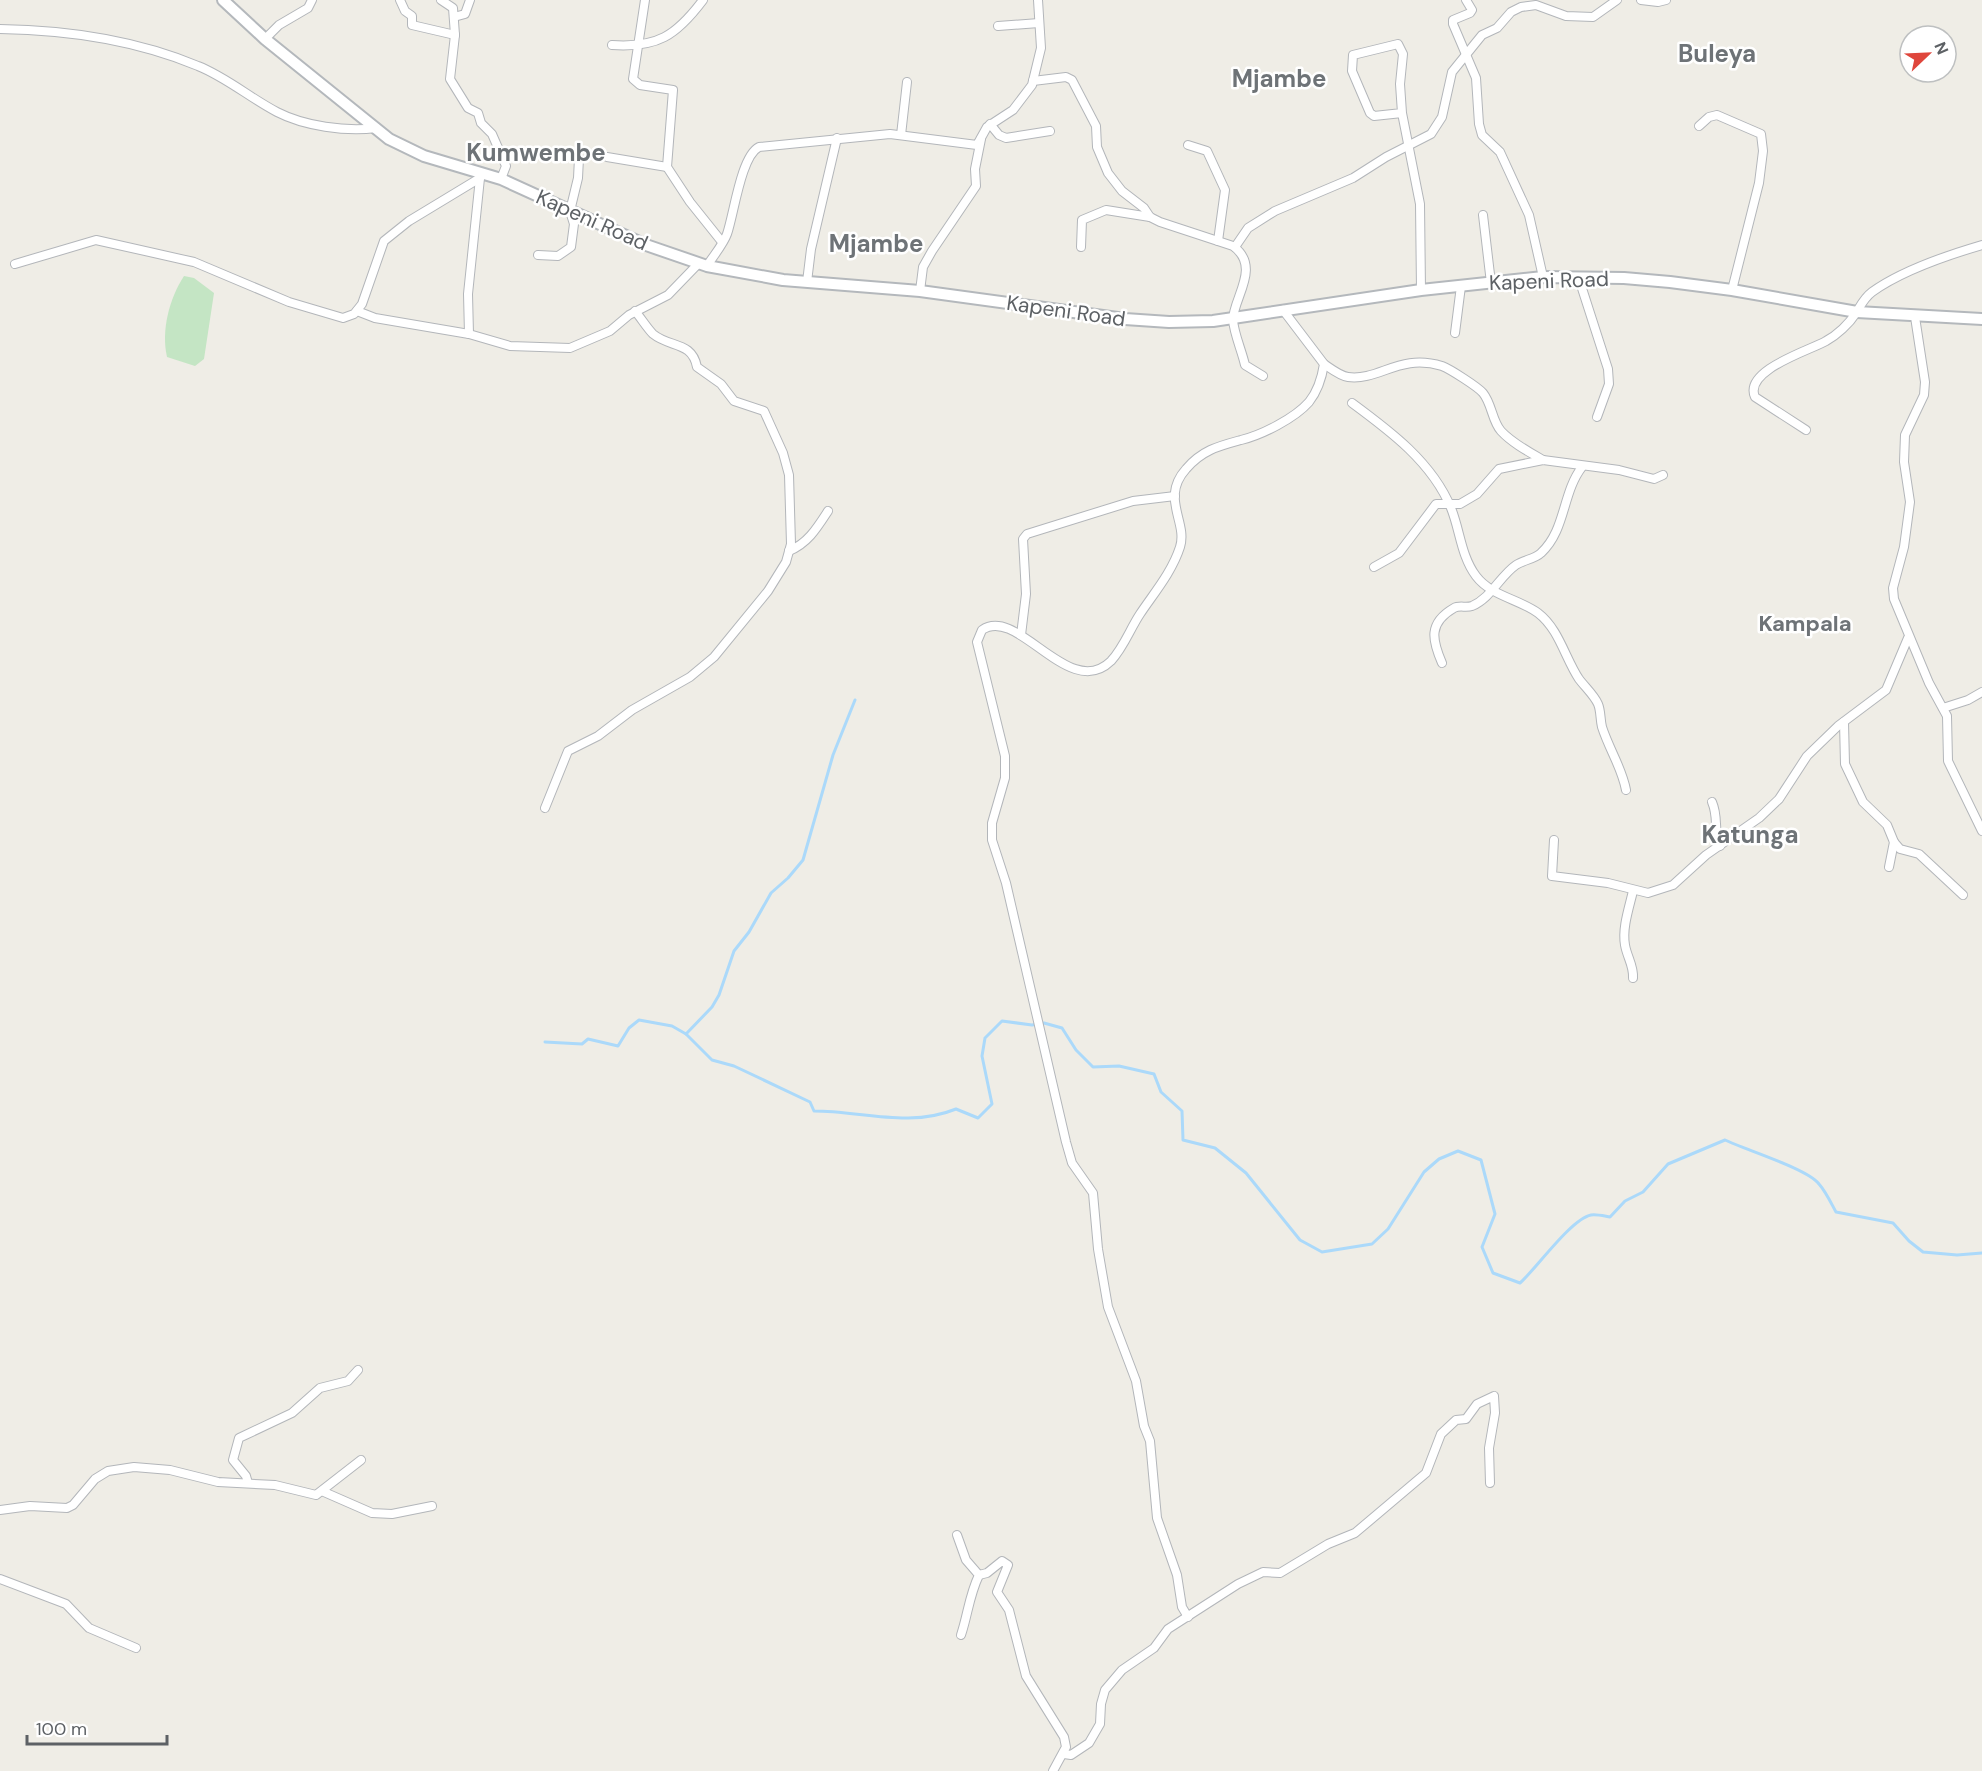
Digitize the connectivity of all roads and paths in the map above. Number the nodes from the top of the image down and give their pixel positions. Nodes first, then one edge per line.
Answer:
1 (223, 0) edge
2 (312, 0) edge
3 (400, 0) edge
4 (441, 0) edge
5 (470, 0) edge
6 (645, 0) edge
7 (703, 0) edge
8 (1038, 0) edge
9 (1466, 0) edge
10 (1617, 0) edge
11 (1641, 0) edge
12 (1666, 0) edge
13 (454, 17) junction
14 (1039, 23) junction
15 (998, 26) dead end
16 (0, 29) edge
17 (455, 35) junction
18 (265, 39) junction
19 (612, 45) dead end
20 (638, 47) junction
21 (1466, 55) junction
22 (1033, 81) junction
23 (907, 82) dead end
24 (1402, 113) junction
25 (990, 124) junction
26 (1699, 126) dead end
27 (376, 128) junction
28 (1050, 131) dead end
29 (902, 135) junction
30 (981, 137) junction
31 (837, 138) junction
32 (1410, 144) junction
33 (1188, 145) dead end
34 (607, 157) dead end
35 (579, 158) dead end
36 (667, 167) junction
37 (481, 176) junction
38 (501, 179) junction
39 (570, 211) junction
40 (1483, 215) dead end
41 (1150, 217) junction
42 (1218, 241) junction
43 (723, 242) junction
44 (1982, 245) edge
45 (1081, 247) dead end
46 (1235, 247) junction
47 (538, 255) dead end
48 (15, 264) dead end
49 (702, 265) junction
50 (1543, 278) junction
51 (1579, 279) junction
52 (807, 282) junction
53 (1491, 283) junction
54 (1461, 286) junction
55 (1421, 290) junction
56 (1732, 290) junction
57 (920, 291) junction
58 (1283, 310) junction
59 (357, 311) junction
60 (635, 311) junction
61 (1857, 312) junction
62 (1915, 317) junction
63 (1233, 318) junction
64 (1982, 319) edge
65 (1455, 333) dead end
66 (469, 334) junction
67 (1324, 364) junction
68 (1263, 376) dead end
69 (1352, 403) dead end
70 (1597, 417) dead end
71 (1806, 430) dead end
72 (1543, 460) junction
73 (1582, 467) junction
74 (1663, 475) dead end
75 (1175, 496) junction
76 (1450, 505) junction
77 (828, 511) dead end
78 (789, 551) junction
79 (1374, 567) dead end
80 (1492, 590) junction
81 (1021, 635) junction
82 (1908, 638) junction
83 (1442, 663) dead end
84 (1982, 692) edge
85 (1943, 708) junction
86 (1844, 722) junction
87 (1626, 790) dead end
88 (1712, 802) dead end
89 (545, 808) dead end
90 (1982, 831) edge
91 (1554, 840) dead end
92 (1894, 842) junction
93 (1720, 846) junction
94 (1889, 867) dead end
95 (1633, 891) junction
96 (1963, 895) dead end
97 (1634, 978) dead end
98 (358, 1370) dead end
99 (361, 1460) dead end
100 (248, 1483) junction
101 (1490, 1483) dead end
102 (324, 1492) junction
103 (432, 1506) dead end
104 (0, 1510) edge
105 (957, 1535) dead end
106 (979, 1575) junction
107 (0, 1579) edge
108 (1188, 1617) junction
109 (961, 1635) dead end
110 (136, 1648) dead end
111 (1064, 1754) junction
112 (1053, 1771) edge

1 - 18 main road, Kapeni Road
2 - 18 street
3 - 17 street
4 - 13 street
5 - 13 street
6 - 20 street
7 - 20 street
8 - 14 street
9 - 21 street
10 - 21 street
11 - 12 street
13 - 17 street
14 - 15 street
14 - 22 street
16 - 27 street
17 - 38 street
18 - 27 main road, Kapeni Road
19 - 20 street
20 - 36 street
21 - 32 street
21 - 50 street
22 - 25 street
22 - 41 street
23 - 29 street
24 - 24 street
24 - 32 street
25 - 28 street
25 - 30 street
26 - 56 street
27 - 37 main road, Kapeni Road
29 - 30 street
29 - 31 street
30 - 57 street
31 - 43 street
31 - 52 street
32 - 46 street
32 - 55 street
33 - 42 street
34 - 36 street
35 - 39 street
36 - 43 street
37 - 38 main road, Kapeni Road
37 - 59 street
37 - 66 street
38 - 39 main road, Kapeni Road
39 - 47 street
39 - 49 main road, Kapeni Road
40 - 53 street
41 - 42 street
41 - 45 street
42 - 46 street
43 - 49 street
44 - 61 street
46 - 63 street
48 - 59 street
49 - 52 main road, Kapeni Road
49 - 60 street
50 - 51 main road, Kapeni Road
50 - 53 main road, Kapeni Road
51 - 56 main road, Kapeni Road
51 - 70 street
52 - 57 main road, Kapeni Road
53 - 54 main road, Kapeni Road
54 - 55 main road, Kapeni Road
54 - 65 street
55 - 58 main road, Kapeni Road
56 - 61 main road, Kapeni Road
57 - 63 main road, Kapeni Road
58 - 63 main road, Kapeni Road
58 - 67 street
59 - 66 street
60 - 66 street
60 - 78 street
61 - 62 main road, Kapeni Road
61 - 71 street
62 - 64 main road, Kapeni Road
62 - 82 street
63 - 68 street
67 - 72 street
67 - 75 street
69 - 76 street
72 - 73 street
72 - 76 street
73 - 74 street
73 - 80 street
75 - 81 street
75 - 81 street
76 - 79 street
76 - 80 street
77 - 78 street
78 - 89 street
80 - 83 street
80 - 87 street
81 - 108 street
82 - 85 street
82 - 86 street
84 - 85 street
85 - 90 street
86 - 92 street
86 - 93 street
88 - 93 street
91 - 95 street
92 - 94 street
92 - 96 street
93 - 95 street
95 - 97 street
98 - 100 street
99 - 102 street
100 - 102 street
100 - 104 street
101 - 108 street
102 - 103 street
105 - 106 street
106 - 109 street
106 - 111 street
107 - 110 street
108 - 111 street
111 - 112 street

